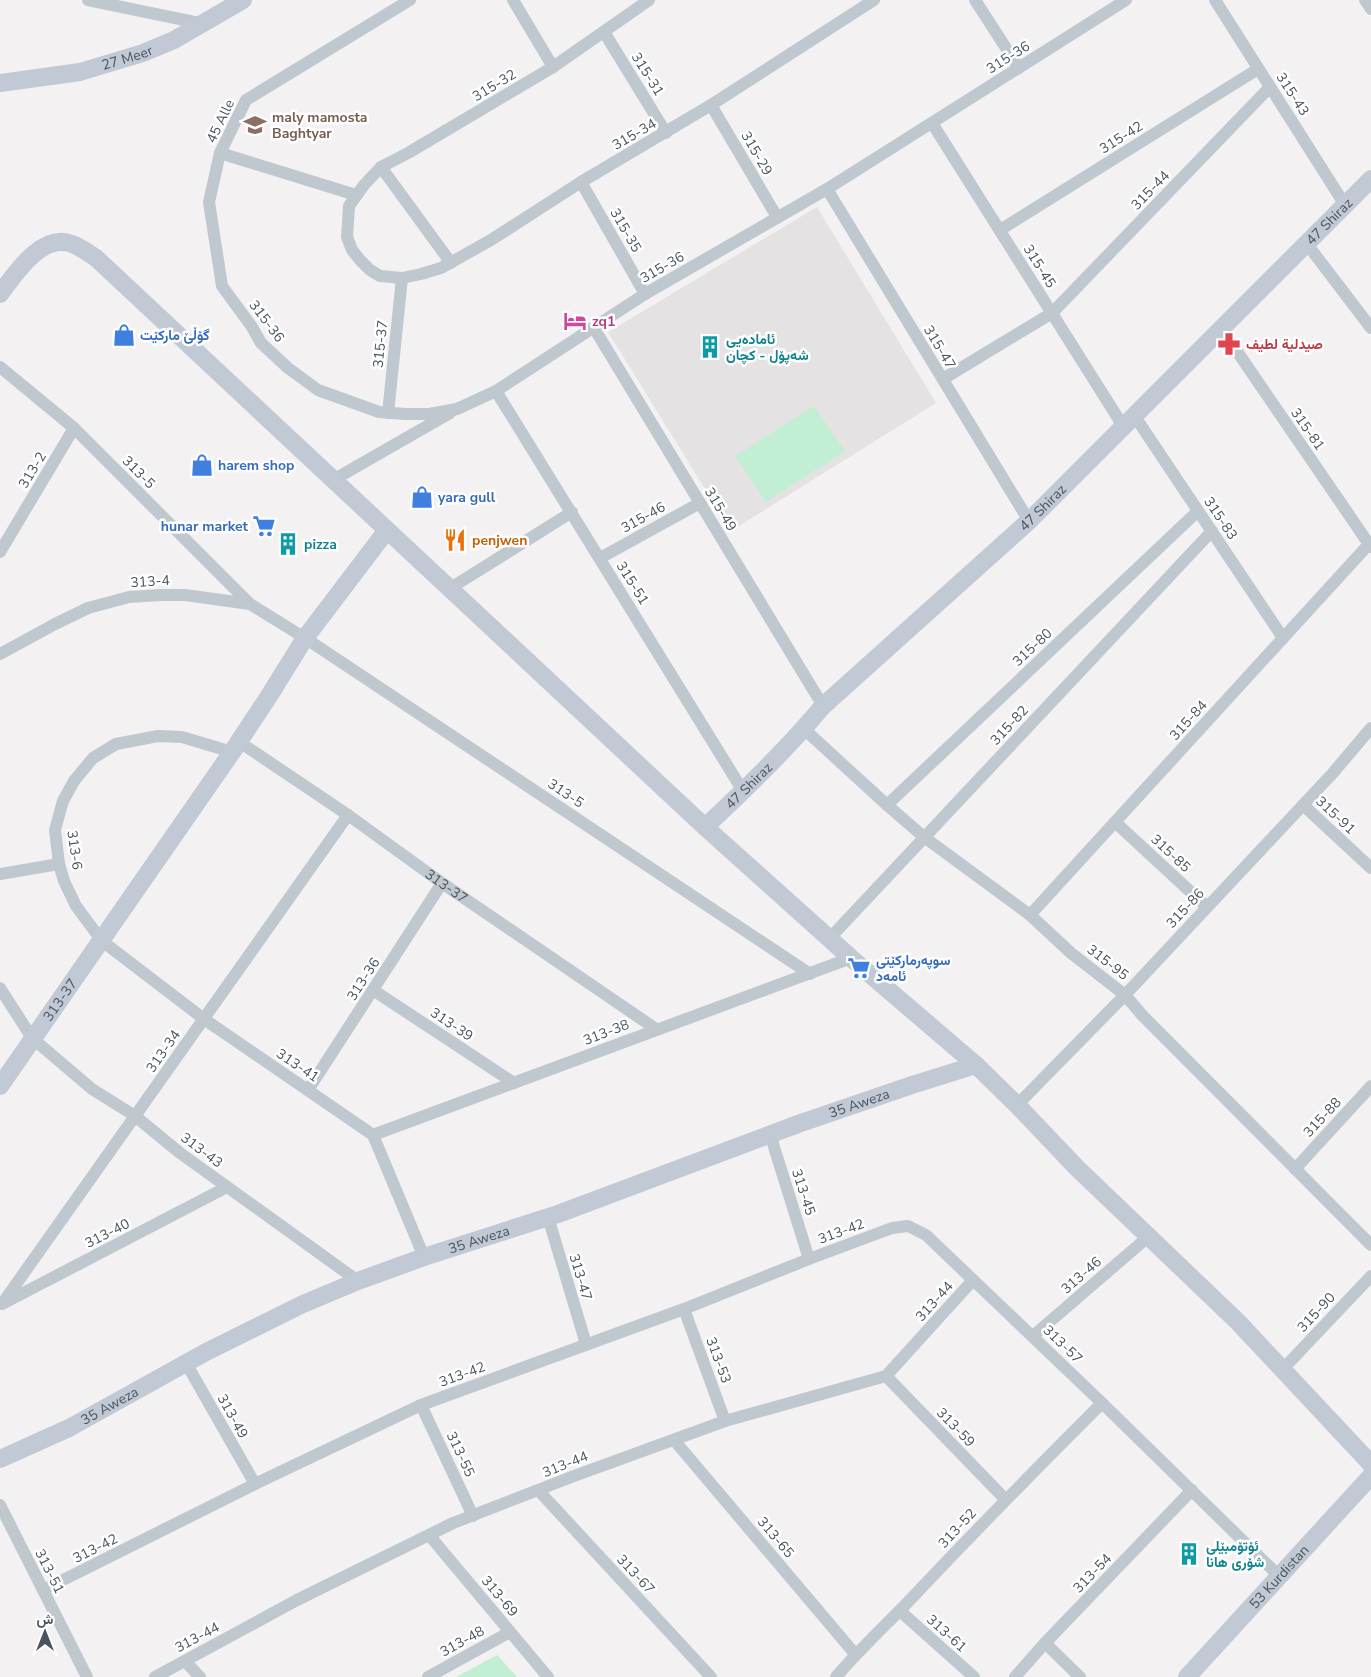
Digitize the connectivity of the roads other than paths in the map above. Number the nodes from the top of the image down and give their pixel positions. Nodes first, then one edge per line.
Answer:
1 (88, 0) edge
2 (244, 0) edge
3 (410, 0) edge
4 (513, 0) edge
5 (649, 0) edge
6 (874, 0) edge
7 (975, 0) edge
8 (1126, 0) edge
9 (1215, 0) edge
10 (1365, 0) edge
11 (1371, 9) edge
12 (204, 24) junction
13 (604, 32) junction
14 (553, 67) junction
15 (1019, 68) junction
16 (1258, 69) junction
17 (0, 83) edge
18 (1270, 87) junction
19 (711, 105) junction
20 (932, 122) junction
21 (666, 133) junction
22 (220, 153) junction
23 (381, 167) junction
24 (1371, 179) edge
25 (581, 182) junction
26 (827, 189) junction
27 (356, 195) junction
28 (1345, 205) junction
29 (777, 217) junction
30 (1000, 230) junction
31 (1307, 244) junction
32 (451, 263) junction
33 (402, 278) junction
34 (222, 286) joint
35 (0, 294) edge
36 (645, 294) junction
37 (1052, 313) junction
38 (594, 328) junction
39 (1221, 328) junction
40 (1371, 328) edge
41 (0, 367) edge
42 (943, 380) junction
43 (496, 391) junction
44 (456, 409) junction
45 (388, 413) junction
46 (1129, 421) junction
47 (74, 428) junction
48 (333, 480) junction
49 (700, 503) junction
50 (1198, 511) junction
51 (572, 512) junction
52 (1029, 520) junction
53 (387, 530) junction
54 (1212, 531) junction
55 (1370, 546) edge
56 (0, 552) edge
57 (600, 558) junction
58 (449, 589) junction
59 (250, 604) junction
60 (305, 638) junction
61 (1283, 638) junction
62 (0, 654) edge
63 (823, 706) junction
64 (1371, 728) edge
65 (804, 729) junction
66 (235, 746) junction
67 (743, 791) junction
68 (887, 805) junction
69 (1303, 805) junction
70 (348, 814) junction
71 (1116, 822) junction
72 (705, 827) junction
73 (924, 837) junction
74 (59, 864) junction
75 (1371, 868) edge
76 (0, 874) edge
77 (442, 883) junction
78 (1207, 907) junction
79 (1030, 915) junction
80 (829, 939) junction
81 (102, 941) junction
82 (851, 958) junction
83 (810, 974) junction
84 (0, 988) edge
85 (373, 990) junction
86 (1125, 995) junction
87 (204, 1019) junction
88 (656, 1029) junction
89 (32, 1038) junction
90 (976, 1066) junction
91 (514, 1083) junction
92 (0, 1086) edge
93 (1371, 1086) edge
94 (308, 1090) junction
95 (1017, 1104) junction
96 (135, 1116) junction
97 (770, 1134) junction
98 (372, 1135) junction
99 (1295, 1168) junction
100 (227, 1187) junction
101 (548, 1217) junction
102 (908, 1226) joint
103 (1148, 1237) junction
104 (1371, 1245) edge
105 (424, 1257) junction
106 (809, 1259) junction
107 (1371, 1276) edge
108 (973, 1280) junction
109 (358, 1281) junction
110 (1, 1304) edge
111 (684, 1309) junction
112 (1033, 1336) junction
113 (586, 1344) junction
114 (186, 1363) junction
115 (1283, 1369) junction
116 (886, 1376) junction
117 (1102, 1403) junction
118 (421, 1405) junction
119 (726, 1421) junction
120 (674, 1440) junction
121 (0, 1459) edge
122 (1371, 1464) edge
123 (1371, 1476) edge
124 (254, 1484) junction
125 (1192, 1490) junction
126 (540, 1491) junction
127 (1005, 1499) junction
128 (0, 1505) edge
129 (473, 1516) junction
130 (429, 1535) junction
131 (1279, 1576) junction
132 (44, 1590) junction
133 (900, 1611) junction
134 (510, 1632) junction
135 (1045, 1643) junction
136 (855, 1654) junction
137 (185, 1661) junction
138 (87, 1677) edge
139 (155, 1677) edge
140 (200, 1677) edge
141 (428, 1677) edge
142 (548, 1677) edge
143 (711, 1677) edge
144 (836, 1677) edge
145 (974, 1677) edge
146 (1015, 1677) edge
147 (1080, 1677) edge
148 (1187, 1677) edge

1 - 12 street
2 - 12 street, 27 Meer
3 - 22 street, 45 Alle
4 - 14 street
5 - 13 street, 315-32
6 - 19 street, 315-34
7 - 15 street
8 - 15 street, 315-36
9 - 16 street, 315-43
10 - 11 street
12 - 17 street, 27 Meer
13 - 14 street, 315-32
13 - 21 street, 315-31
14 - 23 street, 315-32
15 - 20 street, 315-36
16 - 18 street, 315-43
16 - 30 street, 315-42
18 - 28 street, 315-43
18 - 37 street, 315-44
19 - 21 street, 315-34
19 - 29 street, 315-29
20 - 26 street, 315-36
20 - 30 street, 315-45
21 - 25 street, 315-34
22 - 27 street
22 - 34 street, 45 Alle
23 - 27 street, 315-32
23 - 32 street
24 - 28 street, 47 Shiraz
25 - 32 street, 315-34
25 - 36 street, 315-35
26 - 29 street, 315-36
26 - 42 street, 315-47
27 - 33 street
28 - 31 street, 47 Shiraz
29 - 36 street, 315-36
30 - 37 street, 315-45
31 - 39 street, 47 Shiraz
31 - 40 street
32 - 33 street, 315-34
33 - 45 street, 315-37
34 - 45 street, 315-36
35 - 48 street
36 - 38 street, 315-36
37 - 42 street, 315-44
37 - 46 street, 315-45
38 - 43 street, 315-36
38 - 49 street, 315-49
39 - 46 street, 47 Shiraz
39 - 55 street, 315-81
41 - 47 street, 313-5
42 - 52 street, 315-47
43 - 44 street, 315-36
43 - 51 street, 315-51
44 - 45 street, 315-36
44 - 48 street
46 - 50 street, 315-83
46 - 52 street, 47 Shiraz
47 - 56 street, 313-2
47 - 59 street, 313-5
48 - 53 street
49 - 57 street, 315-46
49 - 63 street, 315-49
50 - 54 street, 315-83
50 - 68 street, 315-80
51 - 57 street, 315-51
51 - 58 street
52 - 63 street, 47 Shiraz
53 - 58 street
53 - 60 street, 313-37
54 - 61 street, 315-83
54 - 73 street, 315-82
55 - 61 street, 315-84
57 - 67 street, 315-51
58 - 72 street
59 - 60 street, 313-4
59 - 62 street, 313-4
60 - 66 street, 313-37
60 - 83 street, 313-5
61 - 71 street, 315-84
63 - 65 street, 47 Shiraz
64 - 69 street, 315-86
65 - 67 street, 47 Shiraz
65 - 68 street, 315-95
66 - 70 street, 313-37
66 - 74 street, 313-6
66 - 81 street, 313-37
67 - 72 street, 47 Shiraz
68 - 73 street, 315-95
69 - 75 street, 315-91
69 - 78 street, 315-86
70 - 77 street, 313-37
70 - 87 street, 313-34
71 - 78 street, 315-85
71 - 79 street, 315-84
72 - 80 street
73 - 79 street, 315-95
73 - 80 street, 315-82
74 - 76 street
74 - 81 street, 313-6
77 - 85 street, 313-36
77 - 88 street, 313-37
78 - 86 street, 315-86
79 - 86 street, 315-95
80 - 82 street
81 - 87 street, 313-41
81 - 89 street, 313-37
82 - 83 street, 313-38
82 - 90 street
83 - 88 street, 313-38
84 - 89 street, 313-43
85 - 91 street, 313-39
85 - 94 street, 313-36
86 - 95 street, 315-86
86 - 99 street, 315-95
87 - 94 street, 313-41
87 - 96 street, 313-34
88 - 91 street, 313-38
89 - 92 street, 313-37
89 - 96 street, 313-43
90 - 95 street
90 - 97 street, 35 Aweza
91 - 98 street, 313-38
93 - 99 street, 315-88
94 - 98 street, 313-41
95 - 103 street
96 - 100 street, 313-43
96 - 110 street, 313-34
97 - 101 street, 35 Aweza
97 - 106 street, 313-45
98 - 105 street
99 - 104 street, 315-95
100 - 109 street, 313-43
100 - 110 street, 313-40
101 - 105 street, 35 Aweza
101 - 113 street, 313-47
102 - 106 street, 313-42
102 - 108 street, 313-57
103 - 112 street, 313-46
103 - 115 street
105 - 109 street, 35 Aweza
106 - 111 street, 313-42
107 - 115 street, 315-90
108 - 112 street, 313-57
108 - 116 street, 313-44
109 - 114 street, 35 Aweza
111 - 113 street, 313-42
111 - 119 street, 313-53
112 - 117 street, 313-57
113 - 118 street, 313-42
114 - 121 street, 35 Aweza
114 - 124 street, 313-49
115 - 122 street
116 - 119 street, 313-44
116 - 127 street, 313-59
117 - 125 street, 313-57
117 - 127 street, 313-52
118 - 124 street, 313-42
118 - 129 street, 313-55
119 - 120 street, 313-44
120 - 126 street, 313-44
120 - 136 street, 313-65
123 - 131 street, 53 Kurdistan
124 - 132 street, 313-42
125 - 131 street, 313-57
125 - 135 street, 313-54
126 - 129 street, 313-44
126 - 143 street, 313-67
127 - 133 street, 313-52
128 - 132 street, 313-51
129 - 130 street, 313-44
130 - 134 street, 313-69
130 - 137 street, 313-44
131 - 148 street, 53 Kurdistan
132 - 138 street, 313-51
133 - 136 street, 313-52
133 - 145 street, 313-61
134 - 141 street, 313-48
134 - 142 street, 313-69
135 - 146 street, 313-54
135 - 147 street
136 - 144 street, 313-52
137 - 139 street, 313-44
137 - 140 street

